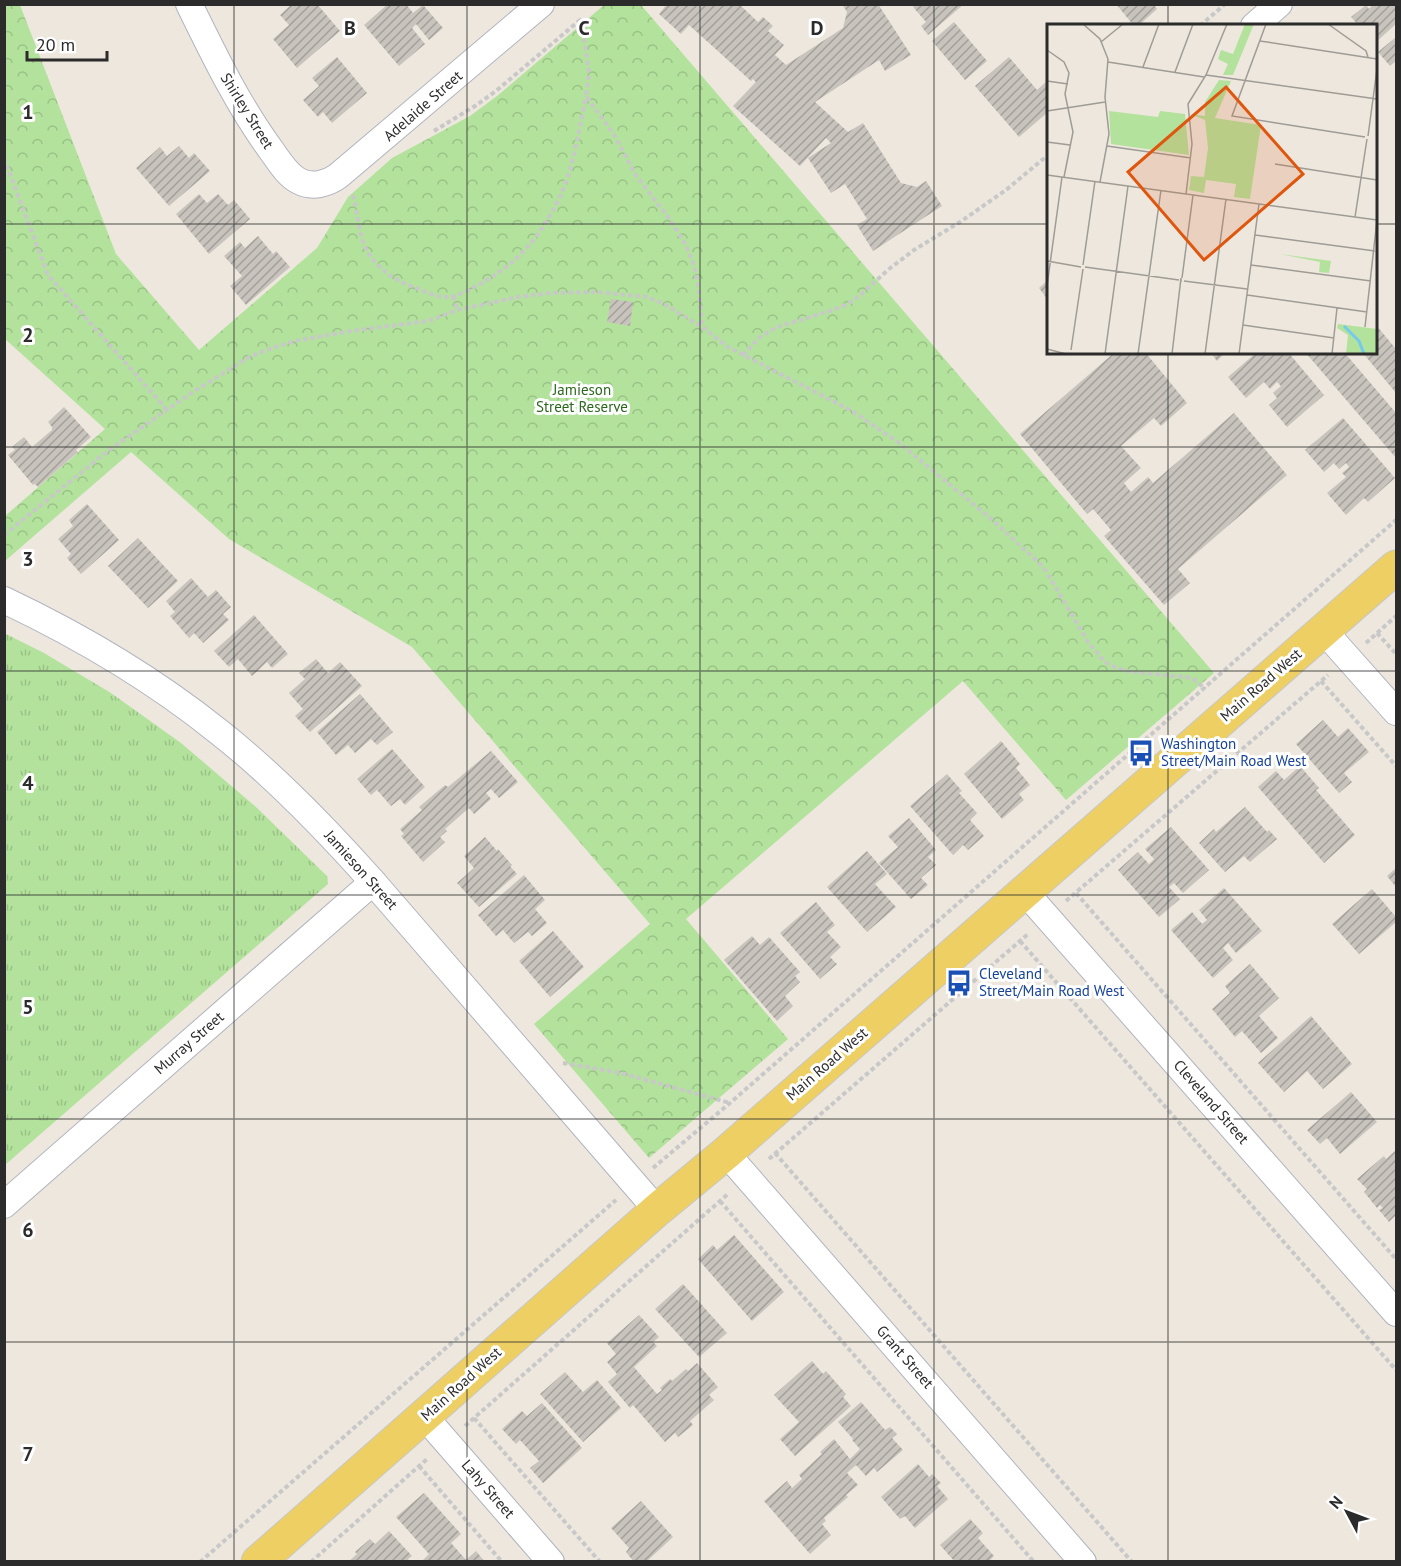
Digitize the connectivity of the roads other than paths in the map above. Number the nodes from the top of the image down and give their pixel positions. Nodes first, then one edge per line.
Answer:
1 (189, 4) edge
2 (541, 4) edge
3 (1279, 4) edge
4 (1256, 24) edge
5 (296, 180) joint
6 (1396, 567) edge
7 (4, 600) edge
8 (1324, 631) junction
9 (1396, 712) edge
10 (373, 882) junction
11 (1025, 892) junction
12 (726, 1153) junction
13 (4, 1204) edge
14 (657, 1210) junction
15 (1396, 1313) edge
16 (424, 1416) junction
17 (258, 1562) edge
18 (551, 1562) edge
19 (1083, 1562) edge

1 - 5 street, Shirley Street
2 - 5 street, Adelaide Street
3 - 4 street
6 - 8 main road, Main Road West
7 - 10 street, Jamieson Street
8 - 9 street
8 - 11 main road, Main Road West
10 - 13 street, Murray Street
10 - 14 street, Jamieson Street
11 - 12 main road, Main Road West
11 - 15 street, Cleveland Street
12 - 14 main road, Main Road West
12 - 19 street, Grant Street
14 - 16 main road, Main Road West
16 - 17 main road, Main Road West
16 - 18 street, Lahy Street

